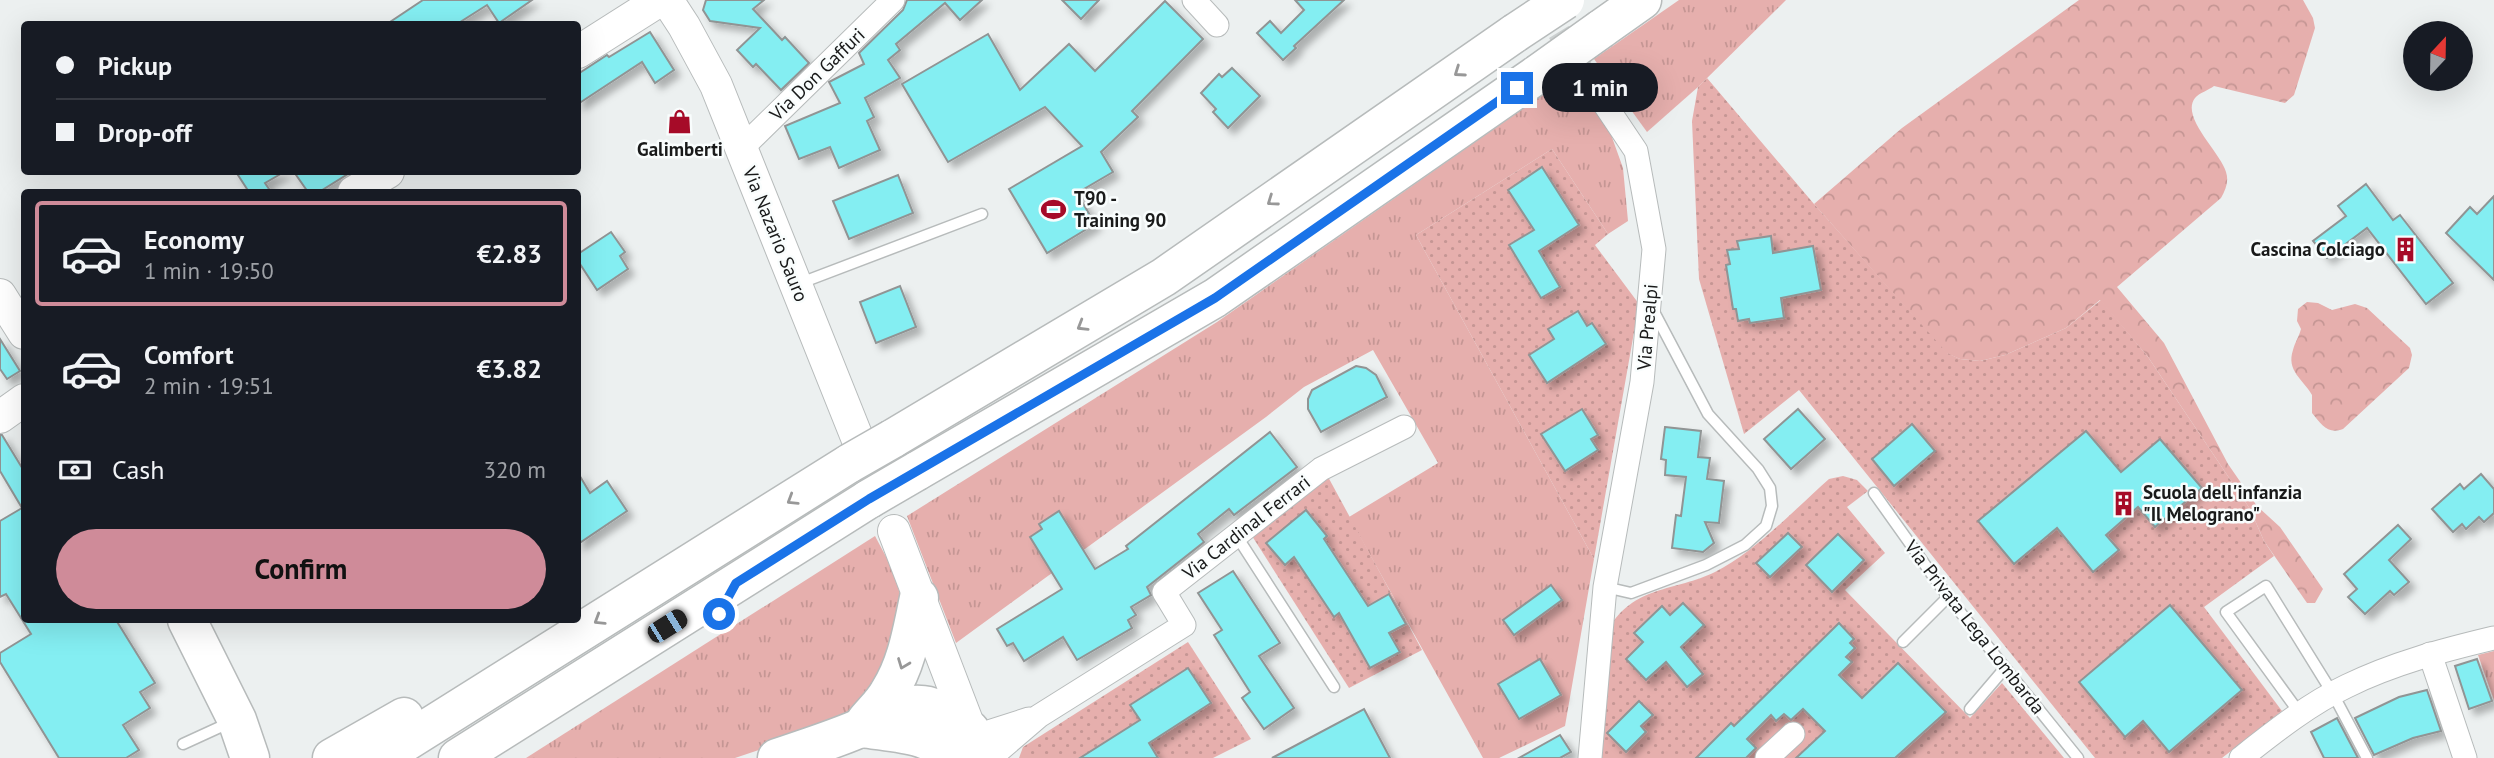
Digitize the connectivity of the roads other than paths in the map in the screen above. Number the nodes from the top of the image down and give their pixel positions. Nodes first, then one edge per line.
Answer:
1 (893, 0) edge
2 (1194, 0) edge
3 (1565, 0) edge
4 (1642, 0) edge
5 (671, 6) edge
6 (1217, 25) dead end
7 (581, 51) edge
8 (1589, 81) tunnel mouth
9 (742, 148) junction
10 (383, 175) edge
11 (360, 189) edge
12 (982, 214) dead end
13 (796, 285) junction
14 (0, 295) edge
15 (1650, 302) junction
16 (21, 327) edge
17 (21, 402) edge
18 (0, 419) edge
19 (21, 421) edge
20 (1404, 427) dead end
21 (867, 449) junction
22 (1874, 493) dead end
23 (894, 531) dead end
24 (1236, 535) junction
25 (736, 583) junction
26 (1605, 587) junction
27 (1948, 597) junction
28 (919, 598) junction
29 (188, 623) edge
30 (2494, 638) edge
31 (1903, 642) dead end
32 (2430, 654) junction
33 (524, 667) junction
34 (2006, 668) junction
35 (1334, 687) dead end
36 (2333, 694) junction
37 (1970, 709) dead end
38 (2301, 715) junction
39 (237, 720) junction
40 (860, 728) junction
41 (1793, 734) dead end
42 (968, 736) edge
43 (183, 744) dead end
44 (250, 758) edge
45 (274, 758) edge
46 (332, 758) edge
47 (380, 758) edge
48 (458, 758) edge
49 (506, 758) edge
50 (777, 758) edge
51 (1590, 758) edge
52 (1767, 758) edge
53 (2078, 758) edge
54 (2241, 758) edge
55 (2367, 758) edge
56 (2465, 758) edge

1 - 9 street, Via Don Gaffuri
2 - 6 street
3 -> 21 highway, bridge
4 - 25 highway, bridge
5 - 7 main road
5 - 9 main road, Via Nazario Sauro
8 - 15 street, Via Prealpi
9 - 13 main road, Via Nazario Sauro
10 - 11 main road
12 - 13 lane
13 - 21 main road, Via Nazario Sauro
14 - 16 main road
15 - 26 street, Via Prealpi
15 - 26 lane
17 - 18 main road
18 - 19 main road
20 - 24 street, Via Cardinal Ferrari
21 -> 33 highway
22 - 27 lane, Via Privata Lega Lombarda
23 - 28 main road
24 - 35 lane
24 - 42 street, Via Cardinal Ferrari
25 - 48 highway
25 - 49 highway
26 - 51 street, Via Prealpi
27 - 31 lane
27 - 34 lane, Via Privata Lega Lombarda
28 -> 40 highway
28 - 42 main road
29 - 39 highway
30 - 32 street
32 - 36 street
32 - 56 street
33 - 46 highway
33 - 47 highway
34 - 37 lane
34 - 53 lane, Via Privata Lega Lombarda
36 - 38 street
36 - 38 lane
36 - 55 lane
38 - 54 street
39 - 43 lane
39 - 44 highway
39 - 45 highway
40 - 42 highway
40 - 42 highway
40 - 50 highway
41 - 52 street

